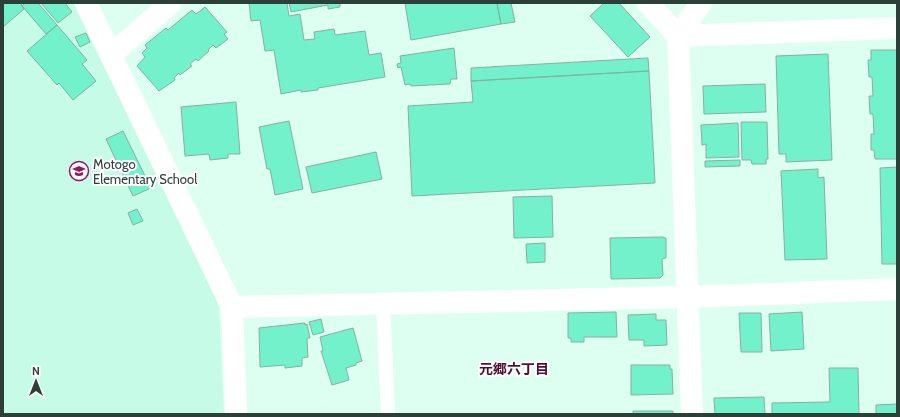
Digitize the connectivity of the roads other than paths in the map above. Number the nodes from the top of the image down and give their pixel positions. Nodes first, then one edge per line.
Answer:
1 (86, 3) edge
2 (172, 3) edge
3 (648, 3) edge
4 (701, 3) edge
5 (897, 28) edge
6 (678, 36) junction
7 (112, 54) junction
8 (897, 289) edge
9 (688, 297) junction
10 (383, 303) junction
11 (232, 307) junction
12 (236, 414) edge
13 (388, 414) edge
14 (692, 414) edge

1 - 7 street
2 - 7 street
3 - 6 street
4 - 6 street
5 - 6 street
6 - 9 street
7 - 11 street
8 - 9 street
9 - 10 street
9 - 14 street
10 - 11 street
10 - 13 lane
11 - 12 street

